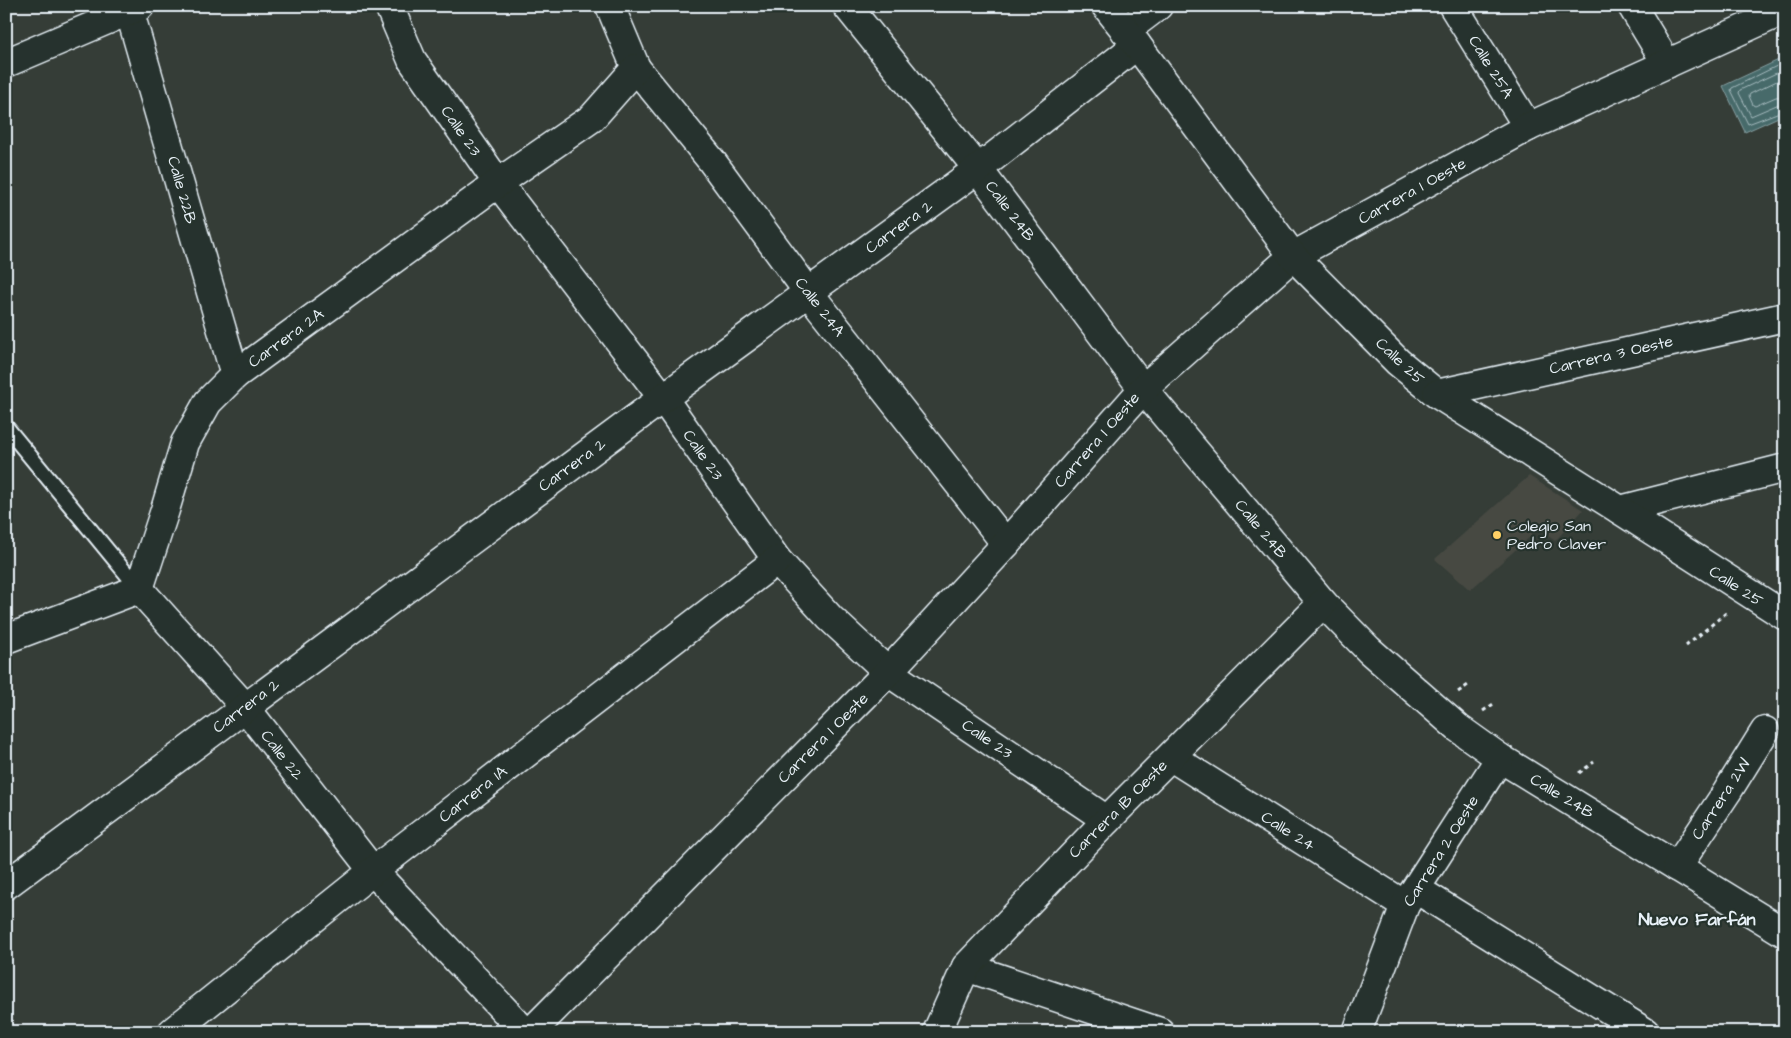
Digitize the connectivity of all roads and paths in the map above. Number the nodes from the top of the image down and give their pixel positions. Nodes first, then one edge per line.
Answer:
1 (388, 6) edge
2 (610, 6) edge
3 (846, 6) edge
4 (1106, 6) edge
5 (1158, 6) edge
6 (1453, 6) edge
7 (1632, 6) edge
8 (133, 8) edge
9 (1785, 10) edge
10 (1131, 38) junction
11 (6, 63) edge
12 (1667, 64) junction
13 (636, 68) junction
14 (1528, 127) junction
15 (978, 169) junction
16 (498, 183) junction
17 (1293, 256) junction
18 (809, 293) junction
19 (1785, 317) edge
20 (235, 375) junction
21 (1143, 389) junction
22 (1437, 394) junction
23 (663, 398) junction
24 (6, 427) edge
25 (1785, 468) edge
26 (1620, 510) junction
27 (1006, 544) junction
28 (777, 560) junction
29 (139, 589) junction
30 (1749, 594) junction
31 (1322, 603) junction
32 (1785, 616) edge
33 (6, 639) edge
34 (1686, 646) dead end
35 (888, 672) junction
36 (245, 707) junction
37 (1765, 730) dead end
38 (1170, 757) junction
39 (1500, 758) junction
40 (1107, 820) junction
41 (1677, 867) junction
42 (373, 871) junction
43 (6, 885) edge
44 (1410, 897) junction
45 (1785, 933) edge
46 (966, 967) junction
47 (172, 1032) edge
48 (525, 1032) edge
49 (531, 1032) edge
50 (937, 1032) edge
51 (1160, 1032) edge
52 (1357, 1032) edge
53 (1645, 1032) edge

1 - 16 street, Calle 23
2 - 13 street
3 - 15 street, Calle 24B
4 - 10 street, Calle 25
5 - 10 street, Carrera 2
6 - 14 street, Calle 25A
7 - 12 street
8 - 11 street
8 - 20 street, Calle 22B
9 - 12 street, Carrera 1 Oeste
10 - 15 street, Carrera 2
10 - 17 street, Calle 25
12 - 14 street, Carrera 1 Oeste
13 - 16 street, Carrera 2A
13 - 18 street, Calle 24A
14 - 17 street, Carrera 1 Oeste
15 - 18 street, Carrera 2
15 - 21 street, Calle 24B
16 - 20 street, Carrera 2A
16 - 23 street, Calle 23
17 - 21 street, Carrera 1 Oeste
17 - 22 street, Calle 25
18 - 23 street, Carrera 2
18 - 27 street, Calle 24A
19 - 22 street, Carrera 3 Oeste
20 - 29 street, Carrera 2A
21 - 27 street, Carrera 1 Oeste
21 - 31 street, Calle 24B
22 - 26 street, Calle 25
23 - 28 street, Calle 23
23 - 36 street, Carrera 2
24 - 29 lane, Calle 22
25 - 26 street
26 - 30 street, Calle 25
27 - 35 street, Carrera 1 Oeste
28 - 35 street, Calle 23
28 - 42 street, Carrera 1A
29 - 33 street
29 - 36 street, Calle 22
30 - 32 street, Calle 25
30 - 34 path
31 - 38 street, Carrera 1B Oeste
31 - 39 street, Calle 24B
35 - 40 street, Calle 23
35 - 49 street, Carrera 1 Oeste
36 - 42 street, Calle 22
36 - 43 street, Carrera 2
37 - 41 street, Carrera 2W
38 - 40 street, Carrera 1B Oeste
38 - 44 street, Calle 24
39 - 41 street, Calle 24B
39 - 44 street, Carrera 2 Oeste
40 - 46 street, Carrera 1B Oeste
41 - 45 street, Calle 24B
42 - 47 street, Carrera 1A
42 - 48 street, Calle 22
44 - 52 street, Carrera 2 Oeste
44 - 53 street, Calle 24
46 - 50 street, Carrera 1B Oeste
46 - 51 street

